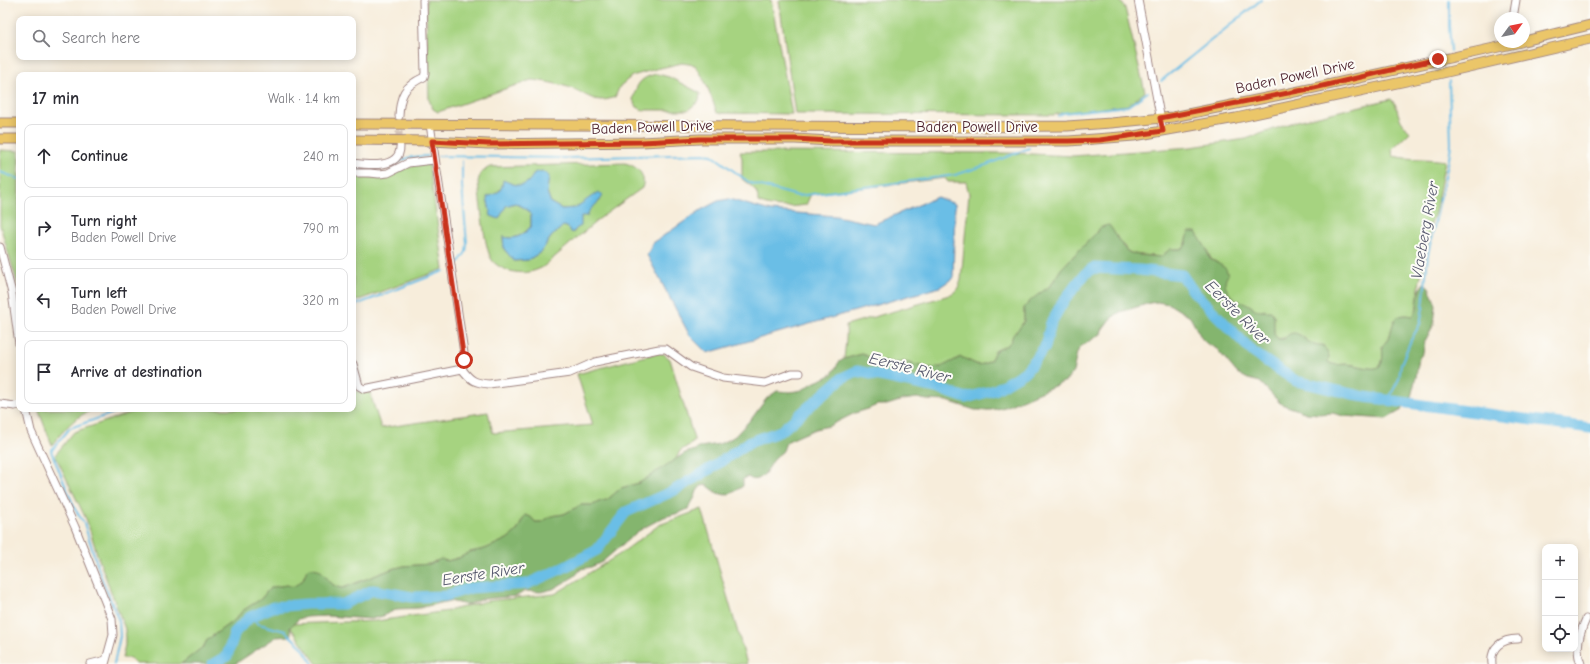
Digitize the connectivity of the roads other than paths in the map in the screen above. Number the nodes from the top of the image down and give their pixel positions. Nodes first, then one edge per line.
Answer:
1 (423, 0) edge
2 (1138, 0) edge
3 (1516, 0) edge
4 (1514, 12) edge
5 (1590, 25) edge
6 (1590, 39) edge
7 (1530, 40) edge
8 (1494, 46) edge
9 (1509, 48) edge
10 (1510, 57) junction
11 (399, 116) tunnel mouth
12 (1160, 118) junction
13 (0, 123) edge
14 (16, 123) edge
15 (356, 124) edge
16 (430, 124) junction
17 (1163, 131) junction
18 (0, 139) edge
19 (16, 139) edge
20 (356, 140) edge
21 (432, 141) junction
22 (400, 146) tunnel mouth
23 (434, 160) junction
24 (356, 163) edge
25 (356, 173) edge
26 (0, 247) edge
27 (16, 322) edge
28 (462, 369) junction
29 (800, 373) dead end
30 (356, 375) edge
31 (0, 404) edge
32 (16, 406) edge
33 (27, 412) edge
34 (1586, 619) dead end
35 (1518, 639) dead end
36 (106, 662) edge
37 (90, 664) edge
38 (1492, 664) edge
39 (1581, 664) edge

1 - 11 street
2 - 12 street
3 - 4 street
5 - 7 main road, Baden Powell Drive
6 - 10 main road, Baden Powell Drive
8 - 12 main road, Baden Powell Drive
9 - 10 street
10 - 17 main road, Baden Powell Drive
12 - 16 main road, Baden Powell Drive
12 - 17 street
13 - 14 main road
15 - 16 main road, Baden Powell Drive
16 - 21 street
17 - 21 main road, Baden Powell Drive
18 - 19 main road
20 - 21 main road, Baden Powell Drive
21 - 23 street
22 - 24 street
23 - 25 street
23 - 28 street
26 - 27 street
28 - 29 street
28 - 30 street
31 - 32 street
33 - 36 street
34 - 39 street
35 - 38 street
36 - 37 street

